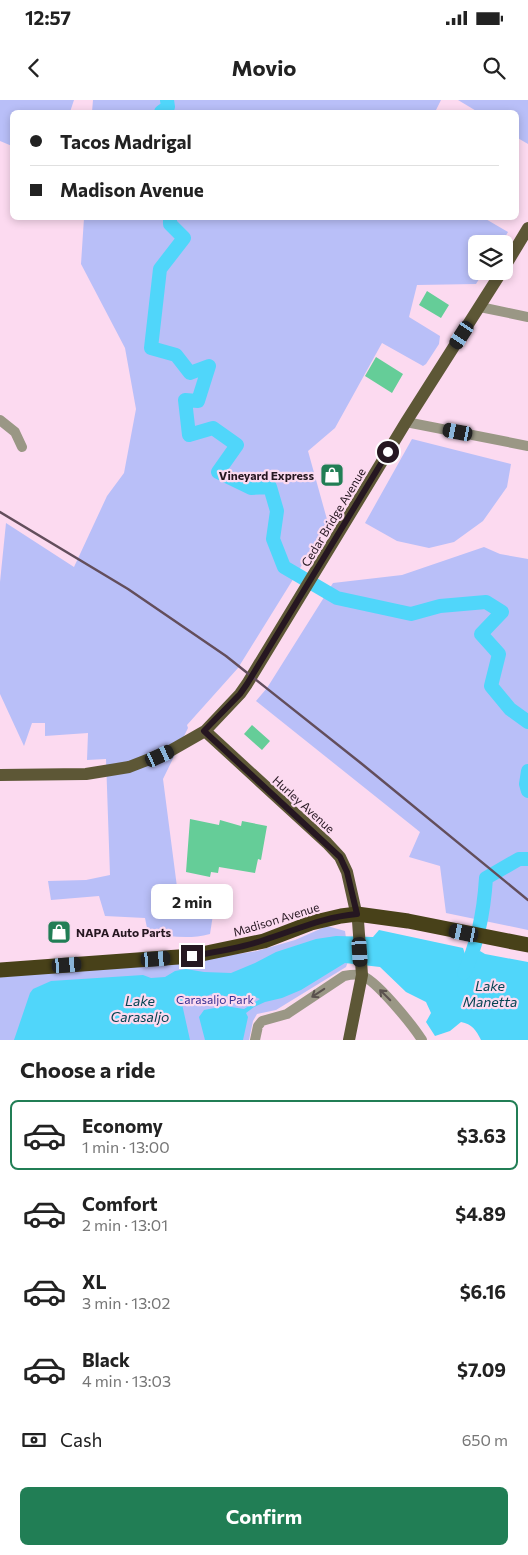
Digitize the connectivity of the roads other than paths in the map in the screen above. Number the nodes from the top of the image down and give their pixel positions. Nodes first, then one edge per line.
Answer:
1 (528, 228) edge
2 (513, 253) edge
3 (496, 280) edge
4 (480, 307) junction
5 (528, 317) edge
6 (0, 420) edge
7 (406, 422) junction
8 (528, 446) edge
9 (22, 447) dead end
10 (204, 731) junction
11 (0, 775) edge
12 (358, 916) junction
13 (528, 945) edge
14 (0, 970) edge
15 (362, 974) junction
16 (256, 1040) edge
17 (349, 1040) edge
18 (422, 1040) edge

1 - 2 main road
3 - 4 main road, Cedar Bridge Avenue
4 - 5 street
4 - 7 main road, Cedar Bridge Avenue
6 - 9 street
7 - 8 street
7 - 10 main road, Cedar Bridge Avenue
10 - 11 main road, Cedar Bridge Avenue
10 - 12 main road, Hurley Avenue
12 - 13 highway, Madison Avenue
12 - 14 highway, Madison Avenue
12 - 15 main road, Hurley Avenue
15 -> 16 street
15 - 17 main road, Hurley Avenue
18 -> 15 street

